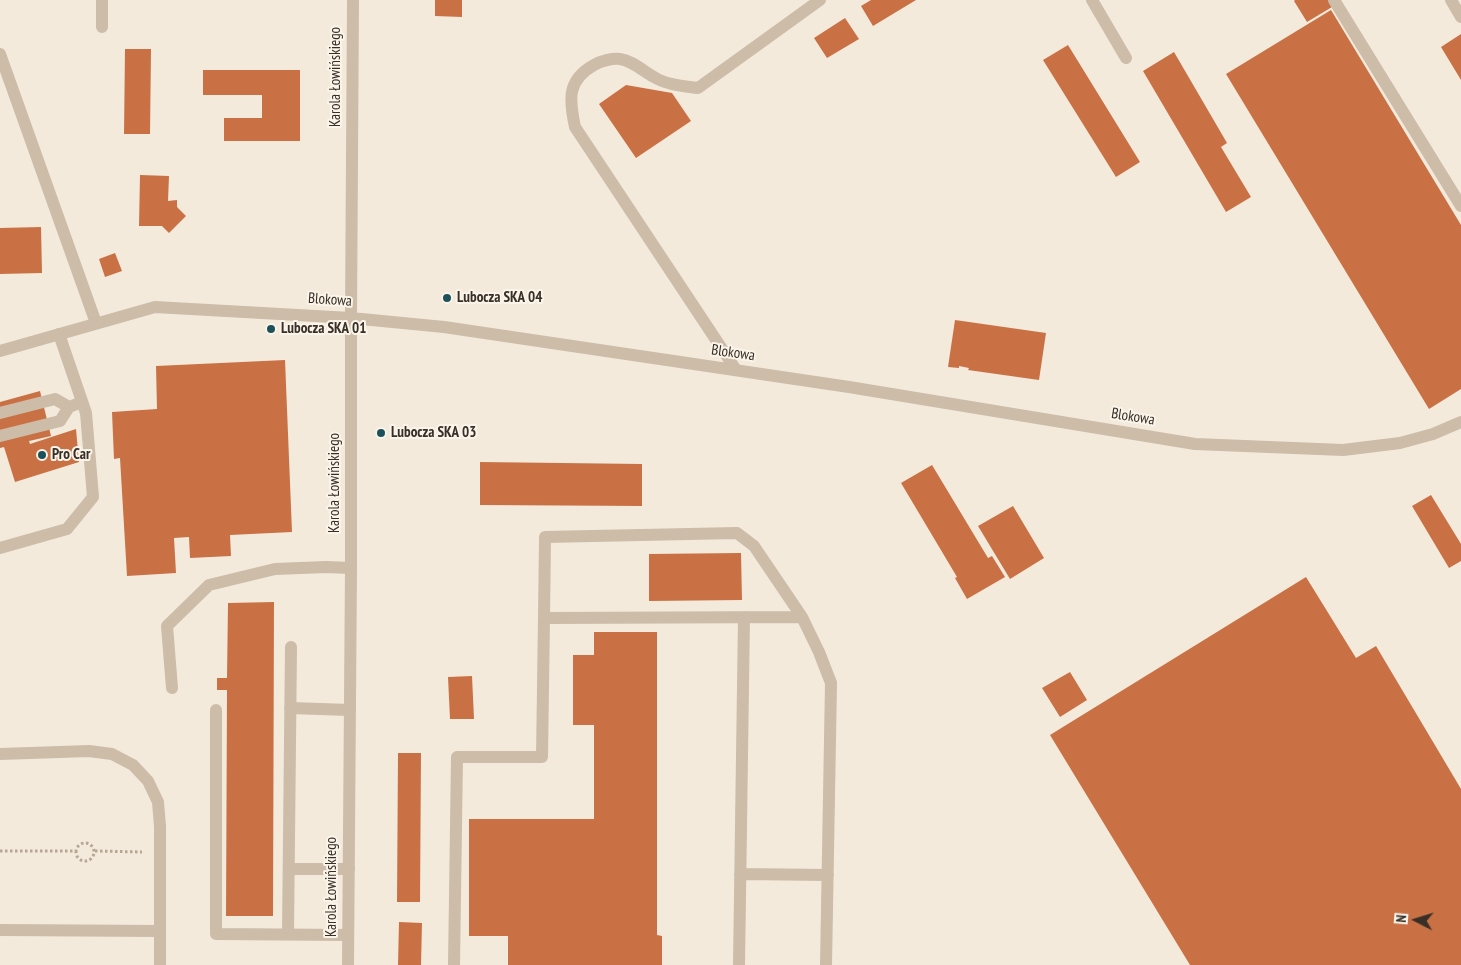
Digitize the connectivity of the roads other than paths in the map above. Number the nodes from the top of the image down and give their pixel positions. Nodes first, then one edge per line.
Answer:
1 (102, 0) edge
2 (353, 0) edge
3 (820, 0) edge
4 (1092, 0) edge
5 (1334, 0) edge
6 (1451, 0) edge
7 (1461, 17) edge
8 (102, 27) dead end
9 (0, 54) edge
10 (1126, 58) dead end
11 (1461, 206) edge
12 (351, 318) junction
13 (96, 323) junction
14 (59, 334) junction
15 (0, 351) edge
16 (736, 370) junction
17 (82, 402) junction
18 (69, 407) junction
19 (0, 413) edge
20 (1461, 422) edge
21 (0, 436) edge
22 (0, 548) edge
23 (351, 568) junction
24 (744, 617) junction
25 (802, 617) junction
26 (544, 618) junction
27 (291, 647) dead end
28 (172, 688) dead end
29 (290, 708) junction
30 (216, 710) dead end
31 (350, 710) junction
32 (0, 754) edge
33 (289, 869) junction
34 (349, 869) junction
35 (740, 874) junction
36 (828, 876) junction
37 (0, 930) edge
38 (160, 931) junction
39 (288, 934) junction
40 (348, 935) junction
41 (160, 965) edge
42 (348, 965) edge
43 (454, 965) edge
44 (739, 965) edge
45 (826, 965) edge

1 - 8 street
2 - 12 street, Karola Łowińskiego
3 - 16 street
4 - 10 street
5 - 11 street
6 - 7 street
9 - 13 street
12 - 13 street, Blokowa
12 - 16 street, Blokowa
12 - 23 street, Karola Łowińskiego
13 - 14 street, Blokowa
14 - 15 street, Blokowa
14 - 17 street
16 - 20 street, Blokowa
17 - 18 street
17 - 22 street
18 - 19 street
18 - 21 street
23 - 28 street
23 - 31 street, Karola Łowińskiego
24 - 25 street
24 - 26 street
24 - 35 street
25 - 26 street
25 - 36 street
26 - 43 street
27 - 29 street
29 - 31 street
29 - 33 street
30 - 39 street
31 - 34 street, Karola Łowińskiego
32 - 38 street
33 - 34 street
33 - 39 street
34 - 40 street, Karola Łowińskiego
35 - 36 street
35 - 44 street
36 - 45 street
37 - 38 street
38 - 41 street
39 - 40 street
40 - 42 street, Karola Łowińskiego

